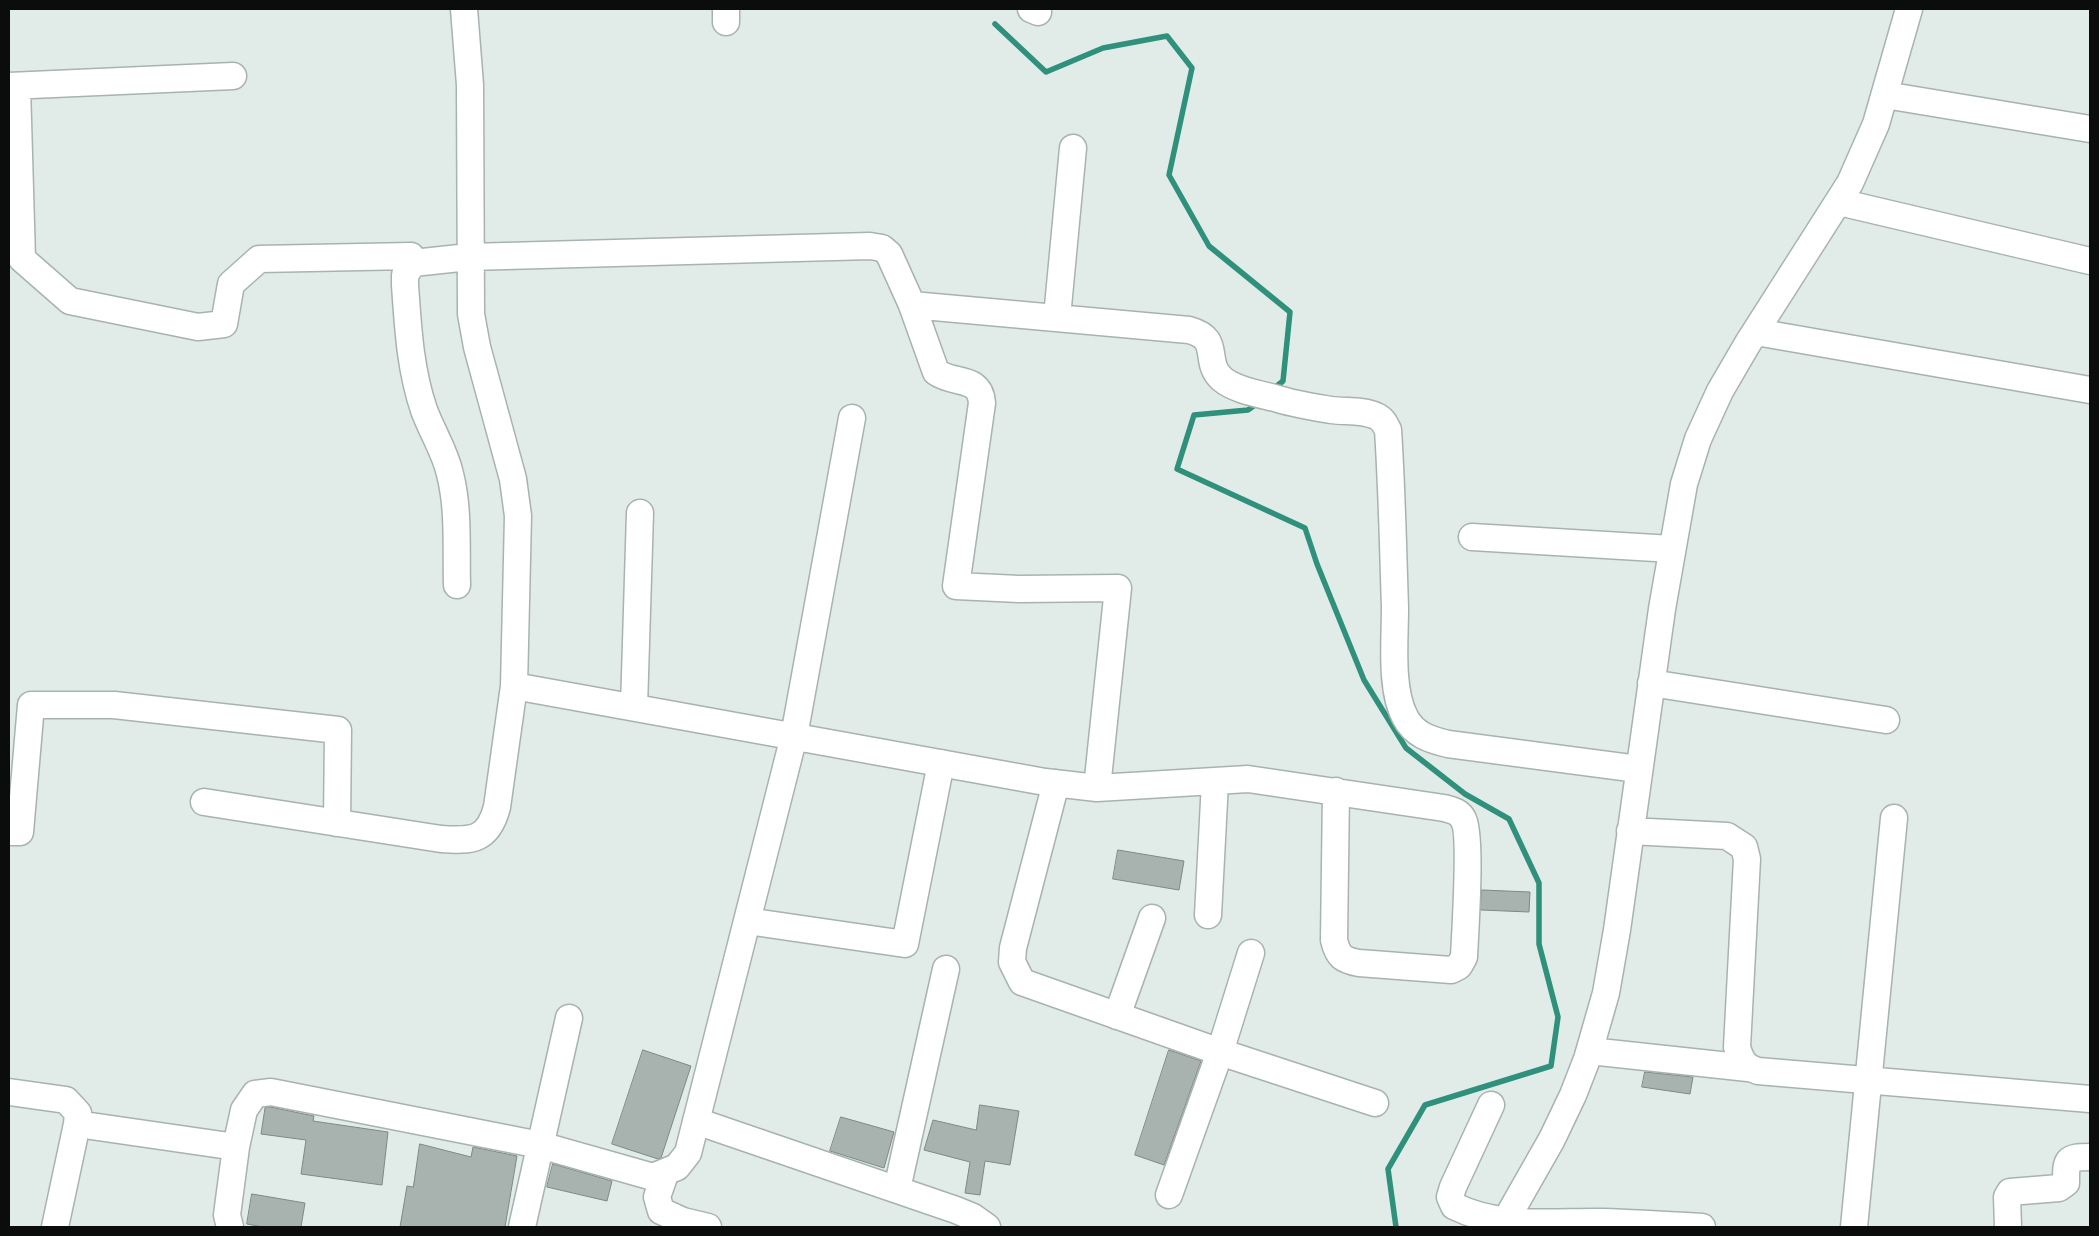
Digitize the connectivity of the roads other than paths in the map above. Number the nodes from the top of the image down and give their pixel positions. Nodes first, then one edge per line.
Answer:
1 (464, 9) edge
2 (1909, 9) edge
3 (233, 76) dead end
4 (13, 86) edge
5 (1885, 95) junction
6 (2090, 129) edge
7 (1072, 148) dead end
8 (1839, 202) junction
9 (411, 256) dead end
10 (469, 257) junction
11 (2090, 261) edge
12 (912, 305) junction
13 (1057, 317) junction
14 (1756, 332) junction
15 (2090, 390) edge
16 (852, 418) dead end
17 (640, 513) dead end
18 (1472, 537) dead end
19 (1672, 549) junction
20 (457, 584) dead end
21 (1651, 683) junction
22 (514, 686) junction
23 (634, 707) junction
24 (1886, 720) dead end
25 (794, 736) junction
26 (941, 763) junction
27 (1638, 769) junction
28 (1215, 782) junction
29 (1056, 783) junction
30 (1098, 788) junction
31 (1336, 791) junction
32 (204, 802) dead end
33 (1894, 818) dead end
34 (337, 823) junction
35 (1630, 831) junction
36 (9, 832) edge
37 (1208, 915) dead end
38 (1152, 918) dead end
39 (747, 921) junction
40 (1251, 953) dead end
41 (946, 968) dead end
42 (1117, 1016) junction
43 (569, 1018) dead end
44 (1590, 1051) junction
45 (1220, 1052) junction
46 (1748, 1068) junction
47 (1868, 1079) junction
48 (9, 1092) edge
49 (2090, 1100) edge
50 (1375, 1103) dead end
51 (1491, 1106) dead end
52 (696, 1121) junction
53 (77, 1124) junction
54 (540, 1145) junction
55 (236, 1147) junction
56 (2090, 1157) edge
57 (665, 1174) junction
58 (897, 1189) junction
59 (1169, 1195) dead end
60 (1503, 1225) edge
61 (55, 1227) edge
62 (230, 1227) edge
63 (522, 1227) edge
64 (708, 1227) edge
65 (987, 1227) edge
66 (1702, 1227) edge
67 (1854, 1227) edge
68 (2008, 1227) edge

1 - 10 street
2 - 5 street
3 - 4 street
4 - 9 street
5 - 6 street
5 - 8 street
7 - 13 street
8 - 11 street
8 - 14 street
10 - 12 street
10 - 20 street
10 - 22 street
12 - 13 street
12 - 30 street
13 - 27 street
14 - 15 street
14 - 19 street
16 - 25 street
17 - 23 street
18 - 19 street
19 - 21 street
21 - 24 street
21 - 27 street
22 - 23 street
22 - 34 street
23 - 25 street
25 - 26 street
25 - 39 street
26 - 29 street
26 - 39 street
27 - 35 street
28 - 30 street
28 - 31 street
28 - 37 street
29 - 30 street
29 - 42 street
31 - 31 street
32 - 34 street
33 - 47 street
34 - 36 street
35 - 44 street
35 - 46 street
38 - 42 street
39 - 52 street
40 - 45 street
41 - 58 street
42 - 45 street
43 - 54 street
44 - 46 street
44 - 60 street
45 - 50 street
45 - 59 street
46 - 47 street
47 - 49 street
47 - 67 street
48 - 53 street
51 - 60 street
52 - 57 street
52 - 58 street
53 - 55 street
53 - 61 street
54 - 55 street
54 - 57 street
54 - 63 street
55 - 62 street
56 - 68 street
57 - 64 street
58 - 65 street
60 - 66 street

